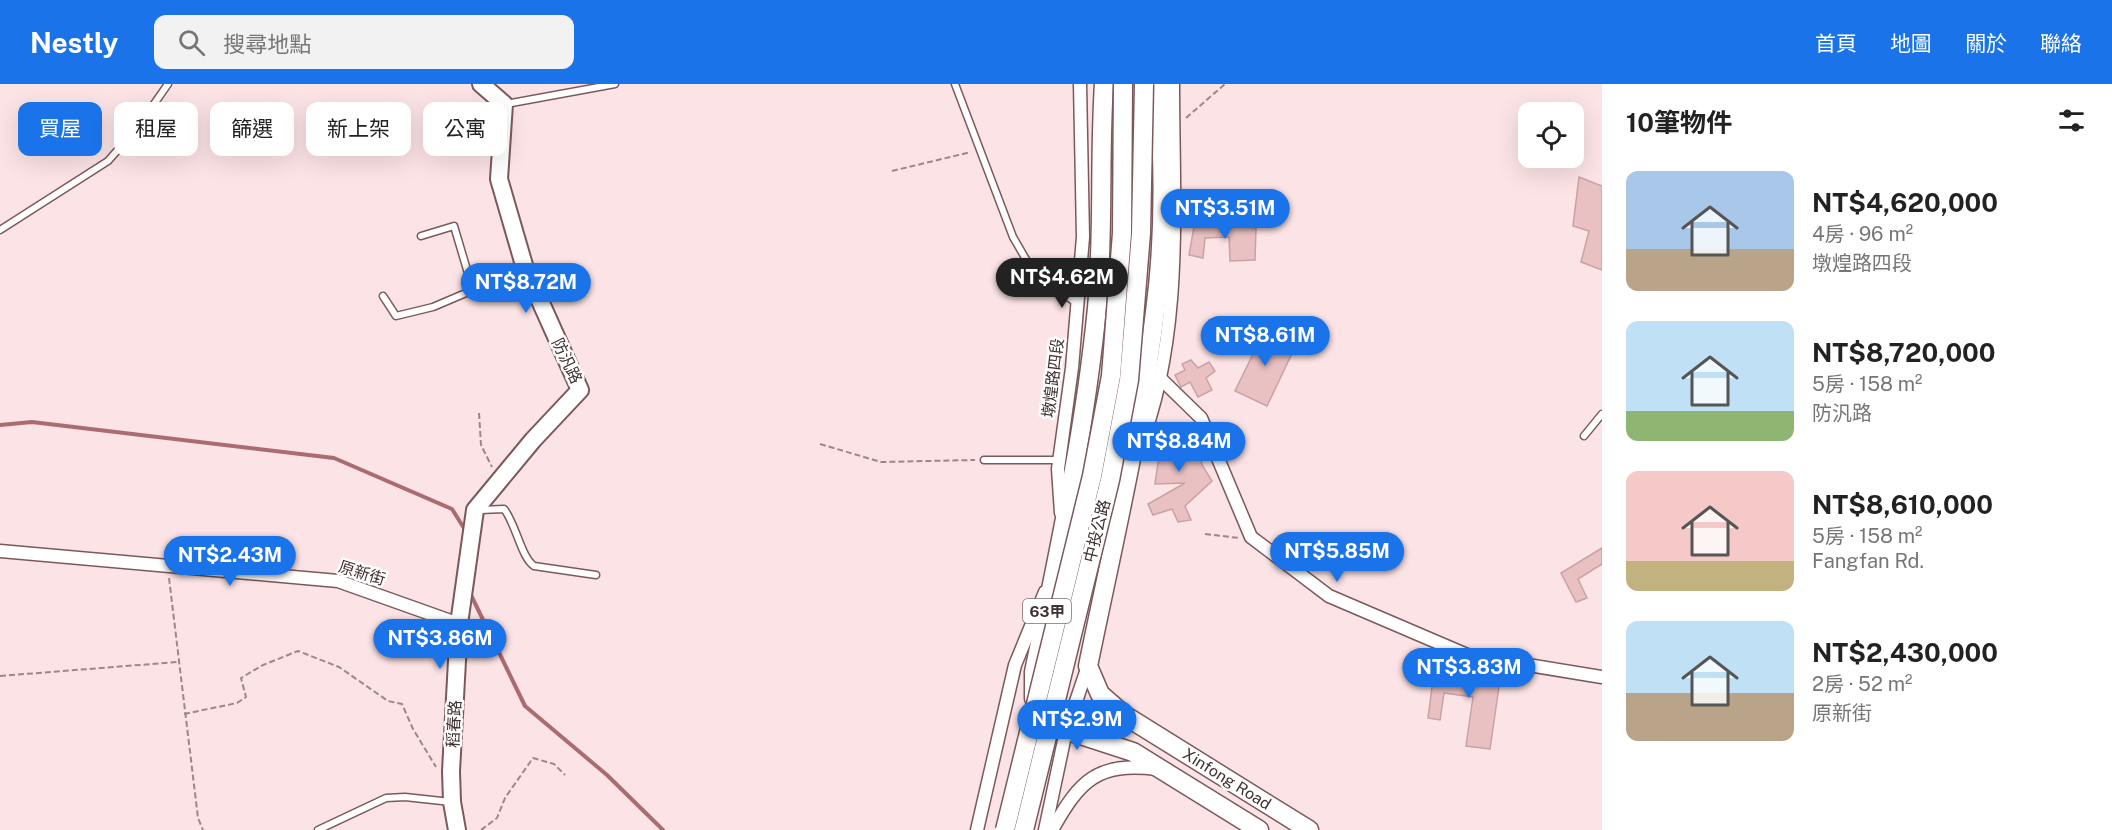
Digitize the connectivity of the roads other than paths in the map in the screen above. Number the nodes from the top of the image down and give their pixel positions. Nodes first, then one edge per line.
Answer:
1 (168, 84) edge
2 (481, 84) edge
3 (615, 84) edge
4 (955, 84) edge
5 (1080, 84) edge
6 (1103, 84) edge
7 (1123, 84) edge
8 (1144, 84) edge
9 (1159, 84) edge
10 (1173, 84) edge
11 (502, 102) edge
12 (507, 103) edge
13 (501, 156) edge
14 (0, 230) edge
15 (421, 236) dead end
16 (524, 265) junction
17 (471, 280) junction
18 (383, 296) dead end
19 (1078, 304) junction
20 (1160, 378) junction
21 (1602, 414) edge
22 (1584, 436) dead end
23 (984, 459) road end
24 (1059, 460) junction
25 (1126, 484) junction
26 (475, 510) junction
27 (1063, 531) junction
28 (0, 551) edge
29 (1056, 567) junction
30 (596, 575) dead end
31 (459, 624) junction
32 (1088, 666) junction
33 (1602, 677) edge
34 (1066, 731) junction
35 (1163, 770) junction
36 (452, 802) junction
37 (318, 830) edge
38 (457, 830) edge
39 (977, 830) edge
40 (1005, 830) edge
41 (1024, 830) edge
42 (1045, 830) edge
43 (1053, 830) edge
44 (1259, 830) edge
45 (1309, 830) edge

1 - 14 lane
2 - 11 street
3 - 12 lane
4 - 19 lane
5 - 19 street, 墩煌路四段
6 - 27 main road, 63甲
7 - 40 main road, 中投公路, bridge
8 - 41 main road, 中投公路, bridge
9 - 25 main road
10 - 20 street
13 - 16 street, 防汎路
15 - 17 lane
16 - 17 lane
16 - 26 street, 防汎路
17 - 18 lane
19 - 24 street, 墩煌路四段
20 - 25 street
20 - 33 street
21 - 22 lane
23 - 24 lane
24 - 27 street, 墩煌路四段
25 - 32 main road
26 - 30 lane
26 - 31 street, 稻春路
27 - 29 main road, 63甲
28 - 31 street, 原新街
29 - 34 main road, 63甲
29 - 39 street
31 - 36 street, 稻春路
32 - 34 street
32 - 45 main road, Xinfong Road
34 - 35 main road, 63甲
34 - 42 street
35 - 43 street
35 - 44 main road, Xinfong Road / 63甲
36 - 37 lane
36 - 38 street, 稻春路

